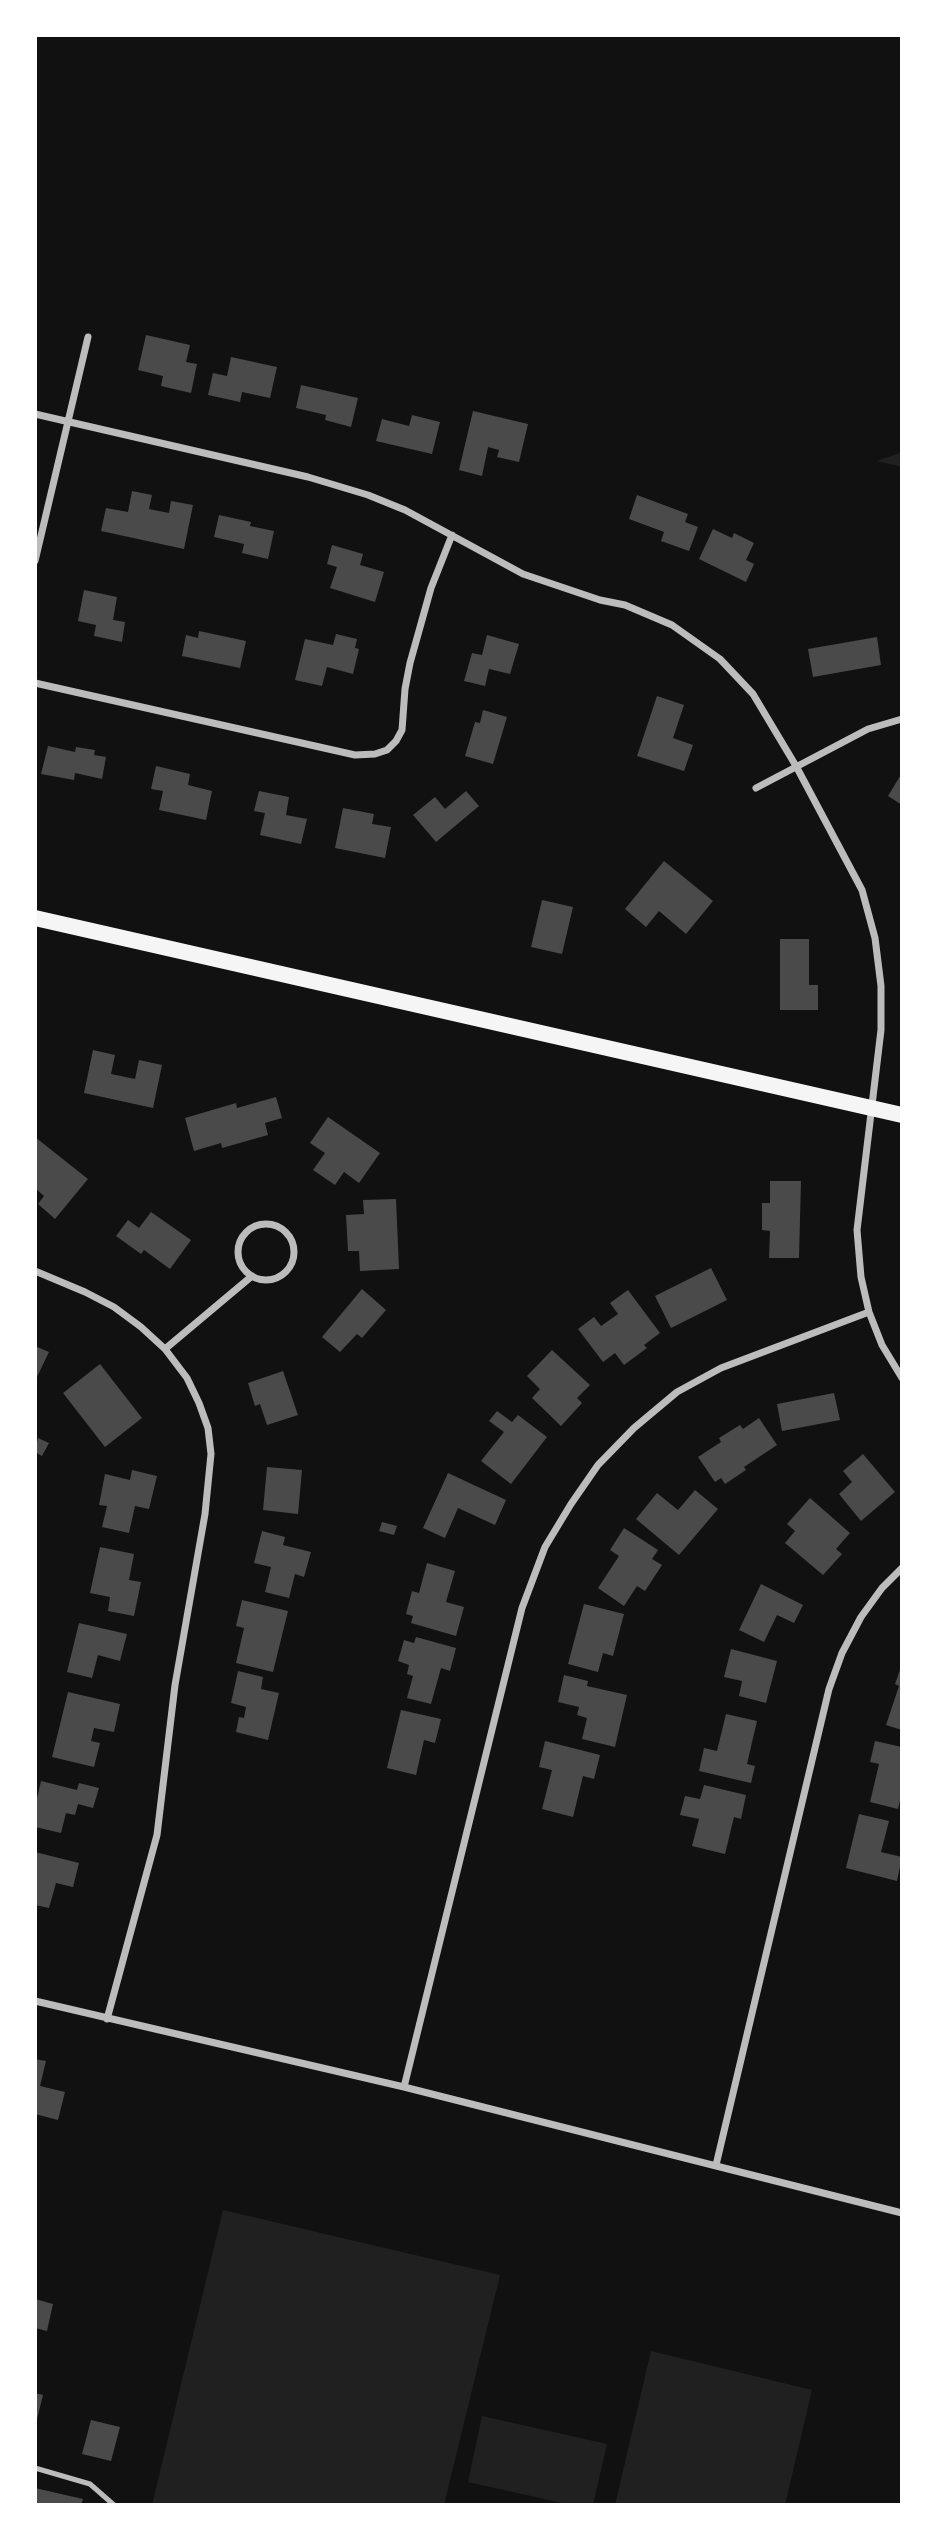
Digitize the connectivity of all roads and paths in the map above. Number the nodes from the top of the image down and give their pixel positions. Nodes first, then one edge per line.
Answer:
1 (88, 337) dead end
2 (35, 414) edge
3 (68, 422) junction
4 (452, 535) junction
5 (35, 561) edge
6 (35, 683) edge
7 (902, 719) edge
8 (796, 766) junction
9 (756, 788) dead end
10 (35, 918) edge
11 (872, 1108) junction
12 (902, 1115) edge
13 (35, 1271) edge
14 (252, 1276) junction
15 (869, 1312) junction
16 (164, 1349) junction
17 (902, 1378) edge
18 (902, 1568) edge
19 (35, 2001) edge
20 (107, 2019) junction
21 (404, 2087) junction
22 (716, 2165) junction
23 (902, 2213) edge
24 (35, 2468) edge
25 (114, 2505) edge

1 - 3 street
2 - 3 street
3 - 4 street
3 - 5 street
4 - 6 street
4 - 8 street
7 - 8 street
8 - 9 street
8 - 11 street
10 - 11 main road
11 - 12 main road
11 - 15 street
13 - 16 street
14 - 14 street
14 - 16 street
15 - 17 street
15 - 21 street
16 - 20 street
18 - 22 street
19 - 20 street
20 - 21 street
21 - 22 street
22 - 23 street
24 - 25 lane

